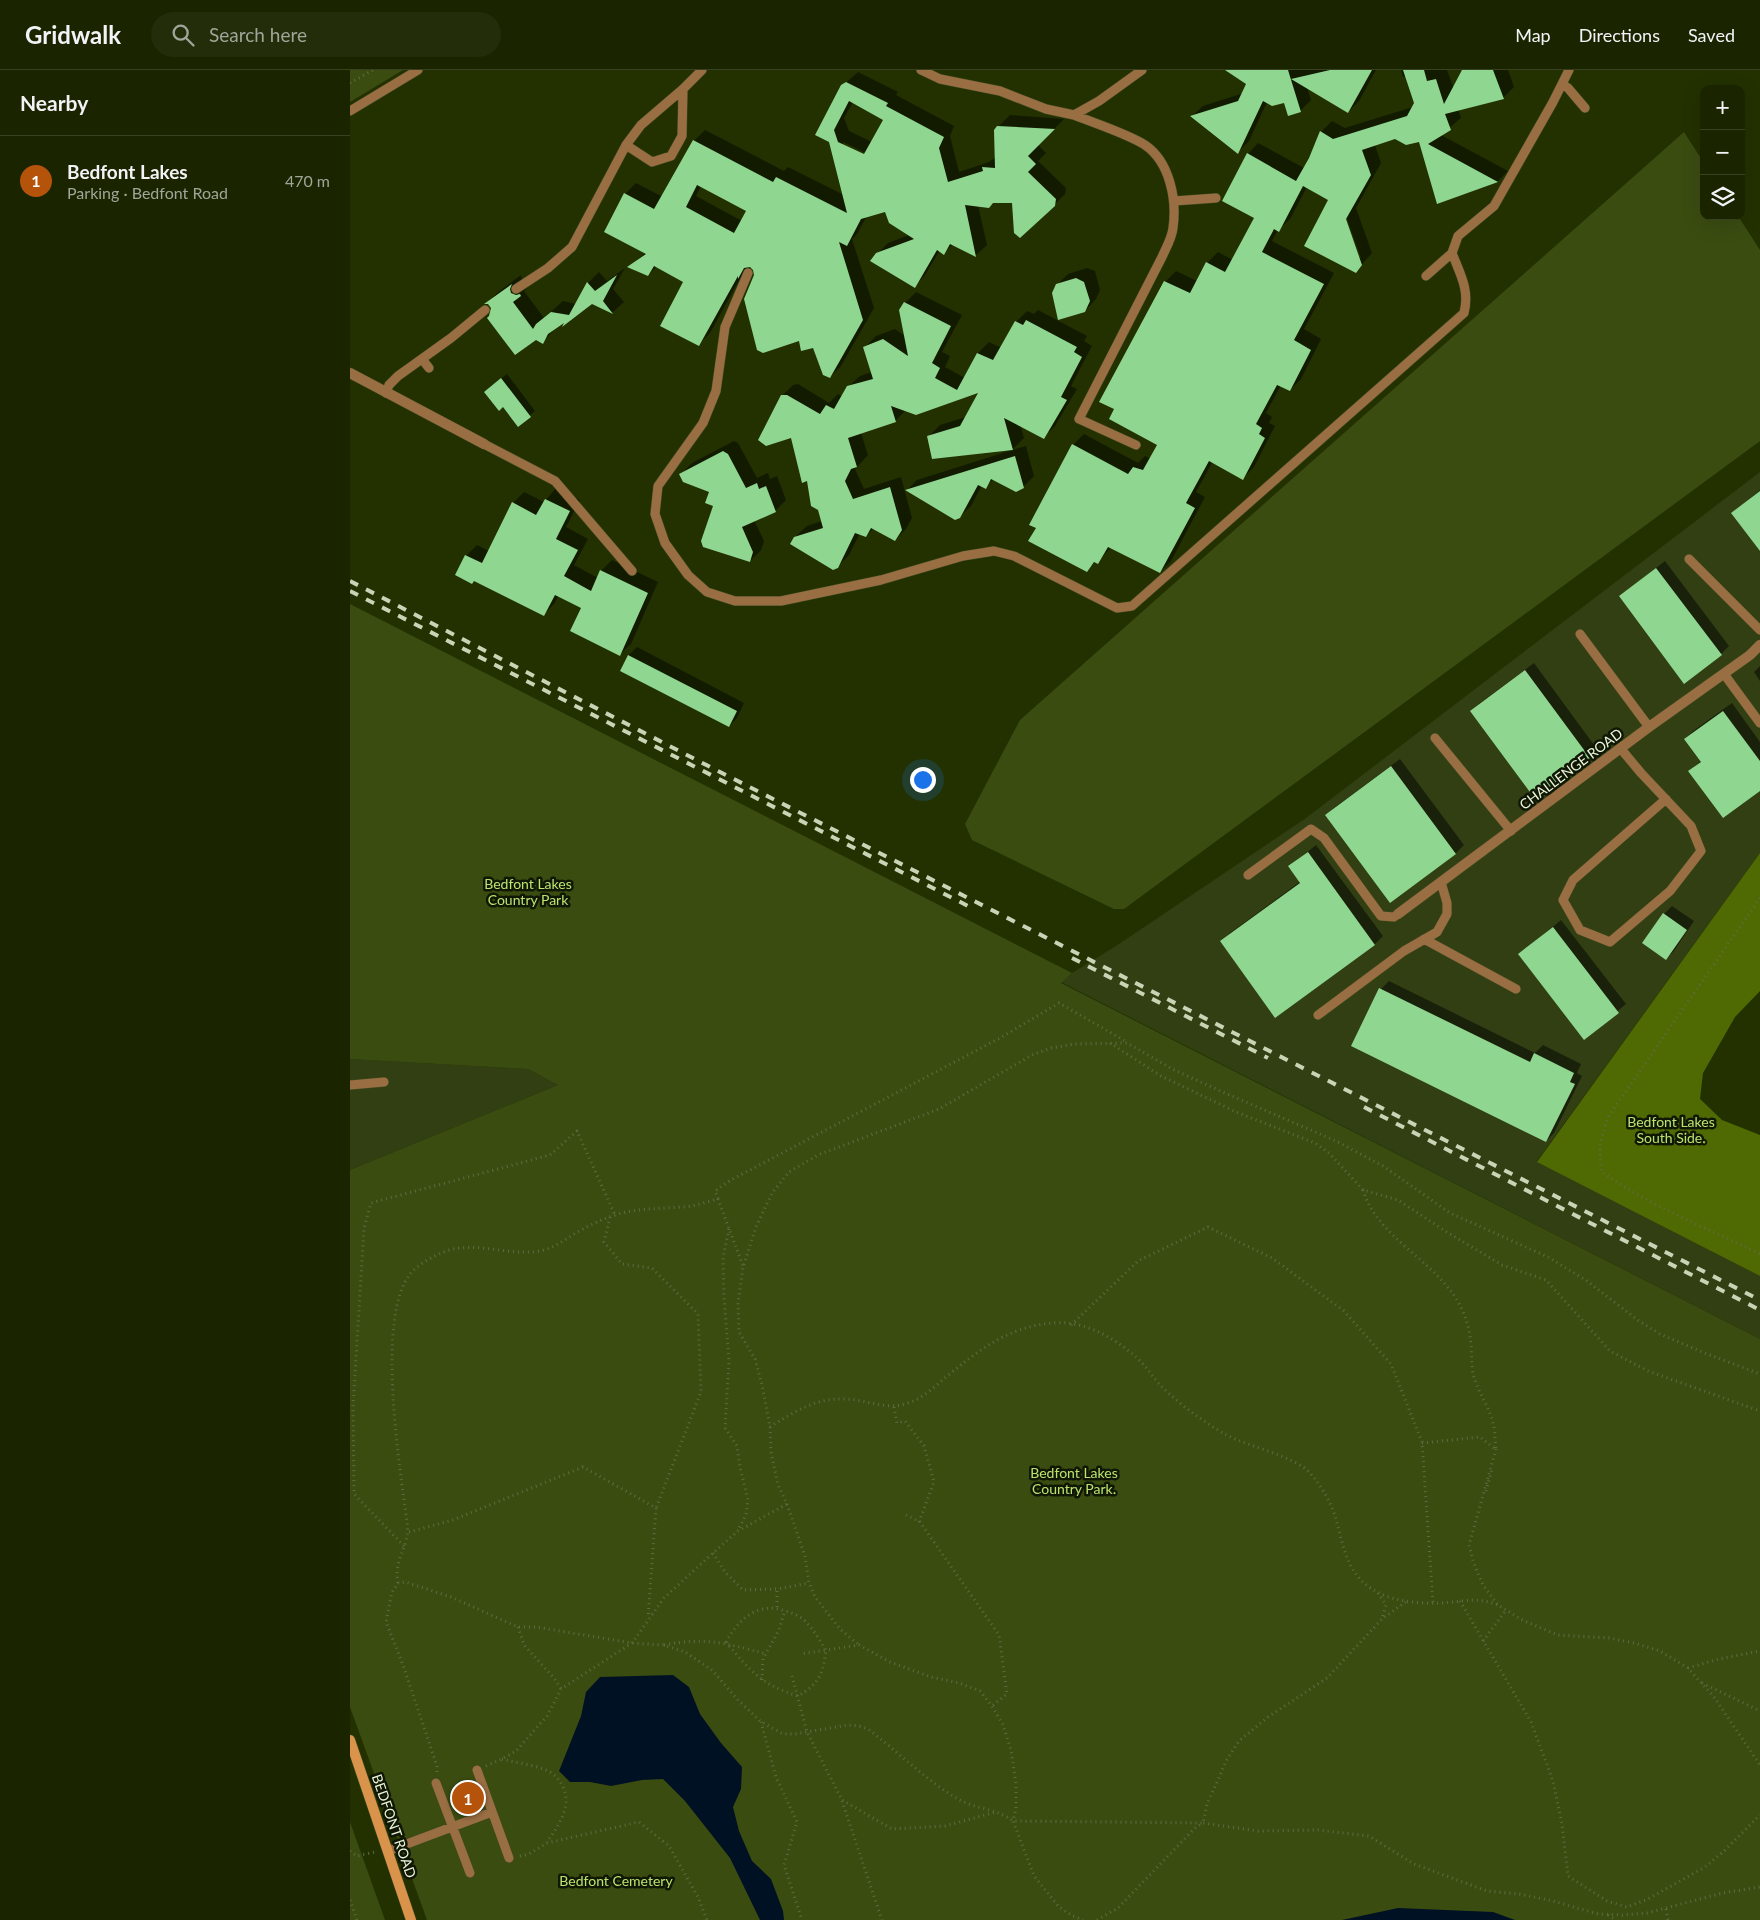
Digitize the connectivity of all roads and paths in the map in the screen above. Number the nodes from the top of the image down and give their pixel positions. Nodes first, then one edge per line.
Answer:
1 (372, 70) edge
2 (418, 70) edge
3 (702, 70) edge
4 (920, 70) edge
5 (1142, 70) edge
6 (1569, 70) edge
7 (350, 82) edge
8 (1562, 84) junction
9 (683, 89) junction
10 (1585, 108) dead end
11 (350, 111) edge
12 (1074, 115) junction
13 (626, 146) junction
14 (1216, 198) dead end
15 (1174, 201) junction
16 (1452, 252) junction
17 (748, 273) dead end
18 (1426, 276) dead end
19 (516, 289) dead end
20 (485, 310) dead end
21 (422, 359) junction
22 (429, 368) dead end
23 (350, 373) edge
24 (386, 393) junction
25 (484, 444) joint
26 (1136, 445) dead end
27 (1689, 559) dead end
28 (632, 571) dead end
29 (1760, 630) edge
30 (1580, 634) dead end
31 (1760, 645) edge
32 (1724, 674) junction
33 (1760, 723) edge
34 (1649, 727) junction
35 (1435, 738) dead end
36 (1622, 748) junction
37 (1666, 799) junction
38 (1511, 831) junction
39 (1248, 875) dead end
40 (1441, 882) junction
41 (1760, 898) edge
42 (1398, 914) joint
43 (1424, 939) junction
44 (1516, 989) dead end
45 (1318, 1015) dead end
46 (1110, 1043) junction
47 (1127, 1043) junction
48 (384, 1082) dead end
49 (350, 1085) edge
50 (1363, 1190) junction
51 (718, 1199) junction
52 (615, 1215) junction
53 (610, 1217) junction
54 (729, 1228) junction
55 (1760, 1254) edge
56 (743, 1267) junction
57 (1071, 1325) junction
58 (1760, 1374) edge
59 (894, 1407) junction
60 (1760, 1411) edge
61 (770, 1427) junction
62 (1422, 1443) junction
63 (1496, 1450) junction
64 (787, 1504) junction
65 (656, 1508) junction
66 (906, 1515) dead end
67 (919, 1522) junction
68 (738, 1531) junction
69 (409, 1532) junction
70 (405, 1547) junction
71 (713, 1553) junction
72 (398, 1583) junction
73 (809, 1583) junction
74 (777, 1589) junction
75 (1376, 1592) junction
76 (1406, 1601) junction
77 (1460, 1601) junction
78 (1433, 1602) junction
79 (1498, 1605) junction
80 (777, 1607) junction
81 (785, 1610) junction
82 (1506, 1610) junction
83 (648, 1619) junction
84 (1382, 1619) junction
85 (518, 1627) junction
86 (1484, 1641) junction
87 (632, 1642) junction
88 (726, 1642) junction
89 (663, 1645) junction
90 (859, 1645) junction
91 (826, 1650) junction
92 (1760, 1650) edge
93 (766, 1654) junction
94 (800, 1654) dead end
95 (1688, 1668) junction
96 (792, 1676) dead end
97 (762, 1680) junction
98 (1700, 1682) junction
99 (561, 1689) junction
100 (798, 1696) junction
101 (992, 1706) junction
102 (1760, 1711) edge
103 (760, 1721) junction
104 (806, 1732) junction
105 (350, 1740) edge
106 (502, 1759) junction
107 (1760, 1765) edge
108 (478, 1770) joint
109 (436, 1783) joint
110 (842, 1800) junction
111 (492, 1812) junction
112 (996, 1812) junction
113 (1760, 1815) edge
114 (1012, 1821) junction
115 (1203, 1823) junction
116 (453, 1828) junction
117 (547, 1843) junction
118 (350, 1851) edge
119 (388, 1851) junction
120 (376, 1852) dead end
121 (509, 1858) joint
122 (470, 1873) dead end
123 (1760, 1887) edge
124 (350, 1900) edge
125 (1666, 1909) junction
126 (1607, 1914) junction
127 (357, 1920) edge
128 (411, 1920) edge
129 (707, 1920) edge
130 (802, 1920) edge
131 (882, 1920) edge
132 (1083, 1920) edge
133 (1097, 1920) edge
134 (1616, 1920) edge
135 (1668, 1920) edge

1 - 7 path
2 - 11 lane
3 - 9 lane
4 - 12 lane
5 - 12 lane
6 - 8 lane
8 - 10 lane
8 - 16 lane
9 - 13 lane
9 - 13 lane
12 - 15 lane
13 - 19 lane
14 - 15 lane
15 - 26 lane
16 - 17 lane
16 - 18 lane
20 - 21 lane
21 - 22 lane
21 - 24 lane
23 - 24 street
24 - 25 street
25 - 28 lane
27 - 29 lane
30 - 34 lane
31 - 32 street, CHALLENGE ROAD
32 - 33 lane
32 - 34 street, CHALLENGE ROAD
34 - 36 street, CHALLENGE ROAD
35 - 38 lane
36 - 37 lane
36 - 38 street, CHALLENGE ROAD
37 - 37 lane
38 - 40 street, CHALLENGE ROAD
39 - 42 lane
40 - 42 street, CHALLENGE ROAD
40 - 43 lane
41 - 55 path
43 - 44 lane
43 - 45 lane
46 - 47 path
46 - 50 path
46 - 56 path
47 - 51 path
47 - 58 path
48 - 49 lane
50 - 60 path
50 - 63 path
51 - 52 path
51 - 54 path
52 - 53 path
52 - 70 path
53 - 65 path
53 - 69 path
54 - 56 path
54 - 68 path
56 - 61 path
57 - 59 path
57 - 62 path
57 - 75 path
59 - 61 path
59 - 67 path
61 - 64 path
62 - 63 path
62 - 78 path
63 - 63 path
63 - 79 path
64 - 68 path
64 - 73 path
65 - 69 path
65 - 83 path
66 - 67 path
67 - 101 path
68 - 71 path
69 - 70 path
70 - 72 path
71 - 74 path
71 - 83 path
72 - 85 path
72 - 109 path
73 - 74 path
73 - 90 path
74 - 80 path
75 - 76 path
75 - 84 path
76 - 78 path
76 - 84 path
77 - 78 path
77 - 79 path
77 - 86 path
79 - 82 path
80 - 81 path
80 - 88 path
81 - 91 path
81 - 93 path
82 - 86 path
82 - 95 path
83 - 87 path
84 - 115 path
85 - 87 path
85 - 99 path
86 - 113 path
87 - 89 path
87 - 99 path
88 - 89 path
88 - 93 path
88 - 97 path
89 - 103 path
90 - 91 path
90 - 101 path
91 - 94 path
91 - 100 path
92 - 95 path
93 - 97 path
95 - 98 path
96 - 100 path
97 - 100 path
98 - 102 path
98 - 107 path
99 - 106 path
100 - 104 path
101 - 114 path
103 - 104 path
103 - 130 path
104 - 110 path
104 - 112 path
105 - 119 street, BEDFONT ROAD
106 - 108 path
106 - 117 path
108 - 111 lane
109 - 116 lane
110 - 112 path
110 - 131 path
111 - 116 lane
111 - 121 lane
112 - 114 path
114 - 115 path
114 - 132 path
115 - 126 path
115 - 133 path
116 - 119 lane
116 - 122 lane
117 - 121 path
117 - 129 path
118 - 120 path
119 - 128 street, BEDFONT ROAD
123 - 125 path
124 - 127 path
125 - 126 path
125 - 135 path
126 - 134 path

